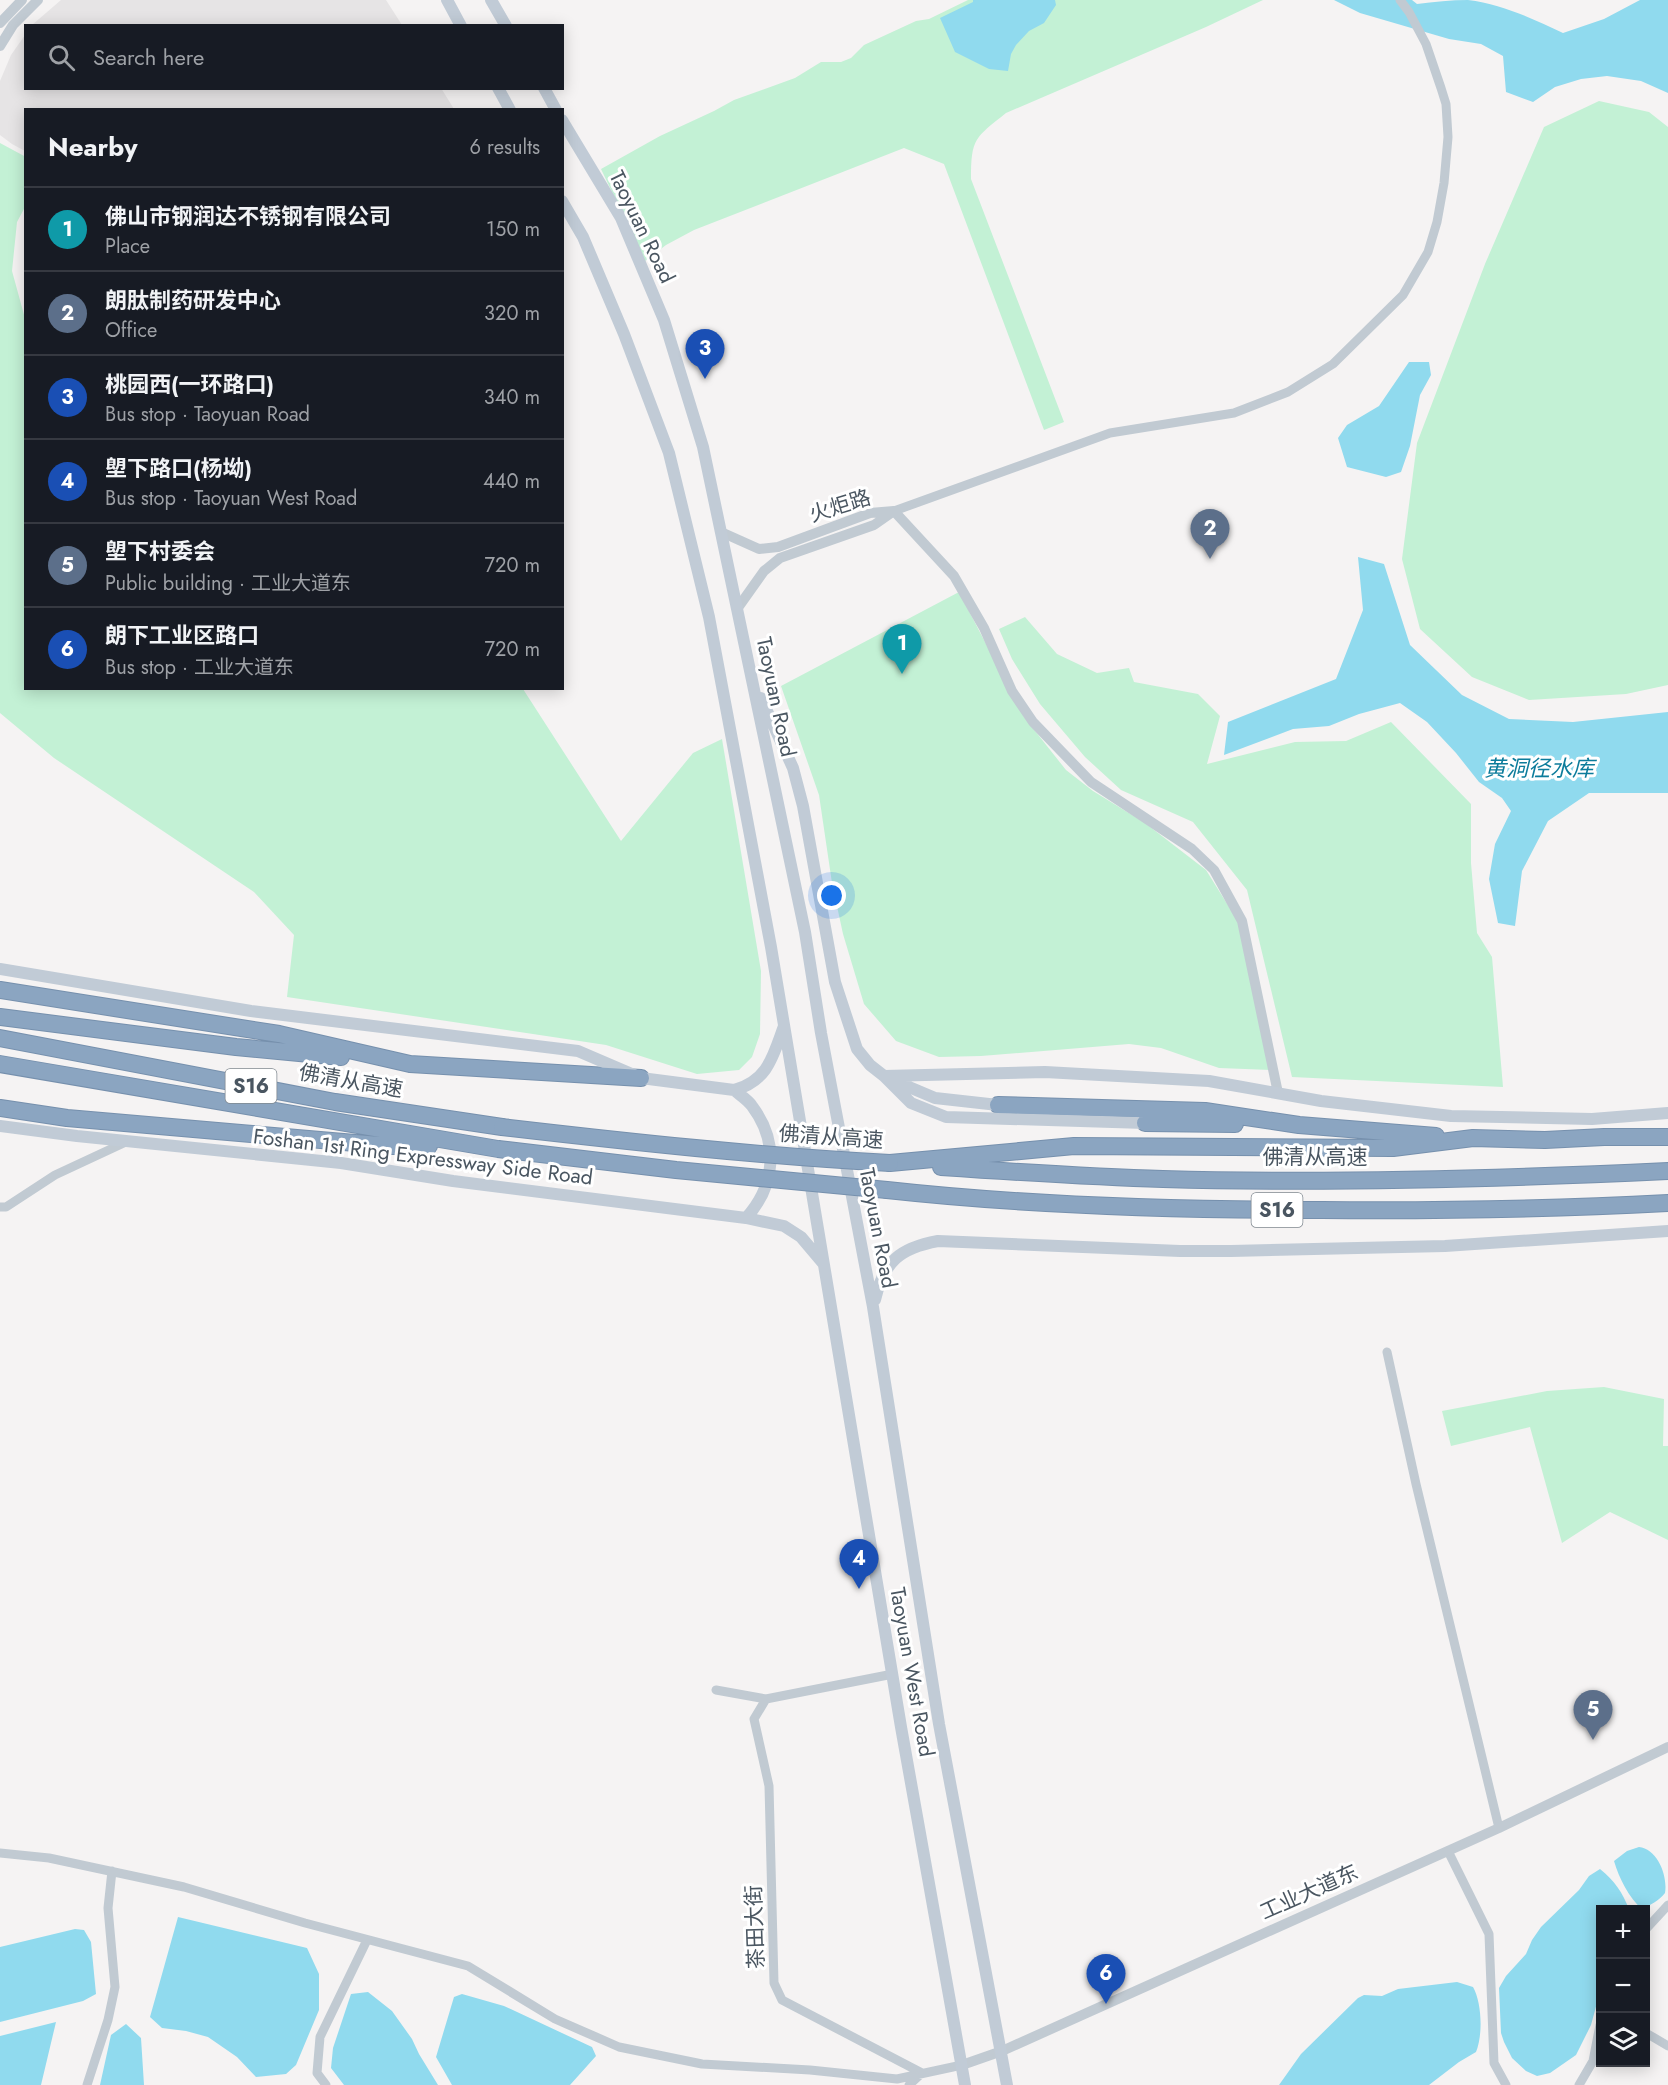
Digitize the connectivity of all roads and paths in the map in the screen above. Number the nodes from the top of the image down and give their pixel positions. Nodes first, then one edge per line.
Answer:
1 (22, 0) edge
2 (38, 0) edge
3 (447, 0) edge
4 (491, 0) edge
5 (1400, 0) edge
6 (0, 23) edge
7 (460, 24) edge
8 (505, 24) edge
9 (0, 46) edge
10 (499, 90) edge
11 (544, 90) edge
12 (509, 108) edge
13 (555, 108) edge
14 (564, 123) edge
15 (564, 204) edge
16 (894, 511) junction
17 (721, 532) junction
18 (737, 609) junction
19 (752, 678) junction
20 (0, 969) edge
21 (0, 990) edge
22 (0, 1017) edge
23 (784, 1025) junction
24 (0, 1038) edge
25 (0, 1064) edge
26 (410, 1064) junction
27 (884, 1076) junction
28 (641, 1078) junction
29 (734, 1090) junction
30 (1278, 1093) junction
31 (998, 1105) joint
32 (0, 1108) edge
33 (1668, 1113) edge
34 (1145, 1123) joint
35 (1299, 1125) junction
36 (0, 1126) edge
37 (1668, 1137) edge
38 (1473, 1138) junction
39 (128, 1141) junction
40 (475, 1146) junction
41 (890, 1163) junction
42 (1668, 1171) edge
43 (1668, 1203) edge
44 (0, 1207) edge
45 (746, 1218) junction
46 (1668, 1231) edge
47 (824, 1264) junction
48 (873, 1307) junction
49 (1387, 1352) dead end
50 (893, 1674) junction
51 (716, 1690) dead end
52 (766, 1699) junction
53 (1668, 1747) edge
54 (1499, 1828) junction
55 (1448, 1851) junction
56 (0, 1853) edge
57 (111, 1871) junction
58 (1668, 1905) edge
59 (1650, 1925) edge
60 (367, 1940) junction
61 (1650, 2035) edge
62 (1596, 2046) edge
63 (1668, 2046) edge
64 (1002, 2051) junction
65 (962, 2065) junction
66 (922, 2073) junction
67 (87, 2085) edge
68 (326, 2085) edge
69 (909, 2085) edge
70 (965, 2085) edge
71 (1007, 2085) edge
72 (1506, 2085) edge
73 (1579, 2085) edge

1 - 6 street
2 - 9 street
3 - 7 main road
4 - 8 main road
5 - 16 street
10 - 12 main road
11 - 13 main road
14 - 17 main road, Taoyuan Road
15 - 23 main road
16 - 17 street, 火炬路
16 - 18 street, 火炬路
16 - 30 street
17 - 18 main road, Taoyuan Road
18 - 19 main road, Taoyuan Road
19 - 27 main road
19 - 48 main road, Taoyuan Road
20 - 28 main road
21 - 26 highway
22 - 26 highway
23 - 29 main road
23 - 47 main road
24 - 41 highway, 佛清从高速 / S16, bridge
25 - 40 highway, 佛清从高速 / S16
26 - 28 highway
27 - 30 main road
27 - 31 main road
27 - 34 main road
28 - 29 main road
29 - 45 main road
30 - 33 main road
31 - 35 highway
32 - 40 highway
34 - 35 highway
35 - 38 highway
36 - 39 main road, Foshan 1st Ring Expressway Side Road
37 - 38 highway
38 - 41 highway
39 - 44 street
39 - 45 main road, Foshan 1st Ring Expressway Side Road
40 - 43 highway, 佛清从高速 / S16, bridge
41 - 42 highway, 佛清从高速 / S16
45 - 47 main road, Foshan 1st Ring Expressway Side Road
46 - 48 main road
47 - 50 main road, Taoyuan West Road
48 - 64 main road, Taoyuan West Road
49 - 54 street
50 - 52 street
50 - 65 main road, Taoyuan West Road
51 - 52 street
52 - 66 street, 茶田大街
53 - 54 street, 工业大道东
54 - 55 street, 工业大道东
55 - 64 street, 工业大道东
55 - 72 street
56 - 57 street
57 - 60 street
57 - 67 street
58 - 59 street
60 - 66 street
60 - 68 street
61 - 63 street
62 - 73 street
64 - 65 street, 工业大道东
64 - 71 main road, Taoyuan West Road
65 - 66 street
65 - 70 main road, Taoyuan West Road
66 - 69 street

